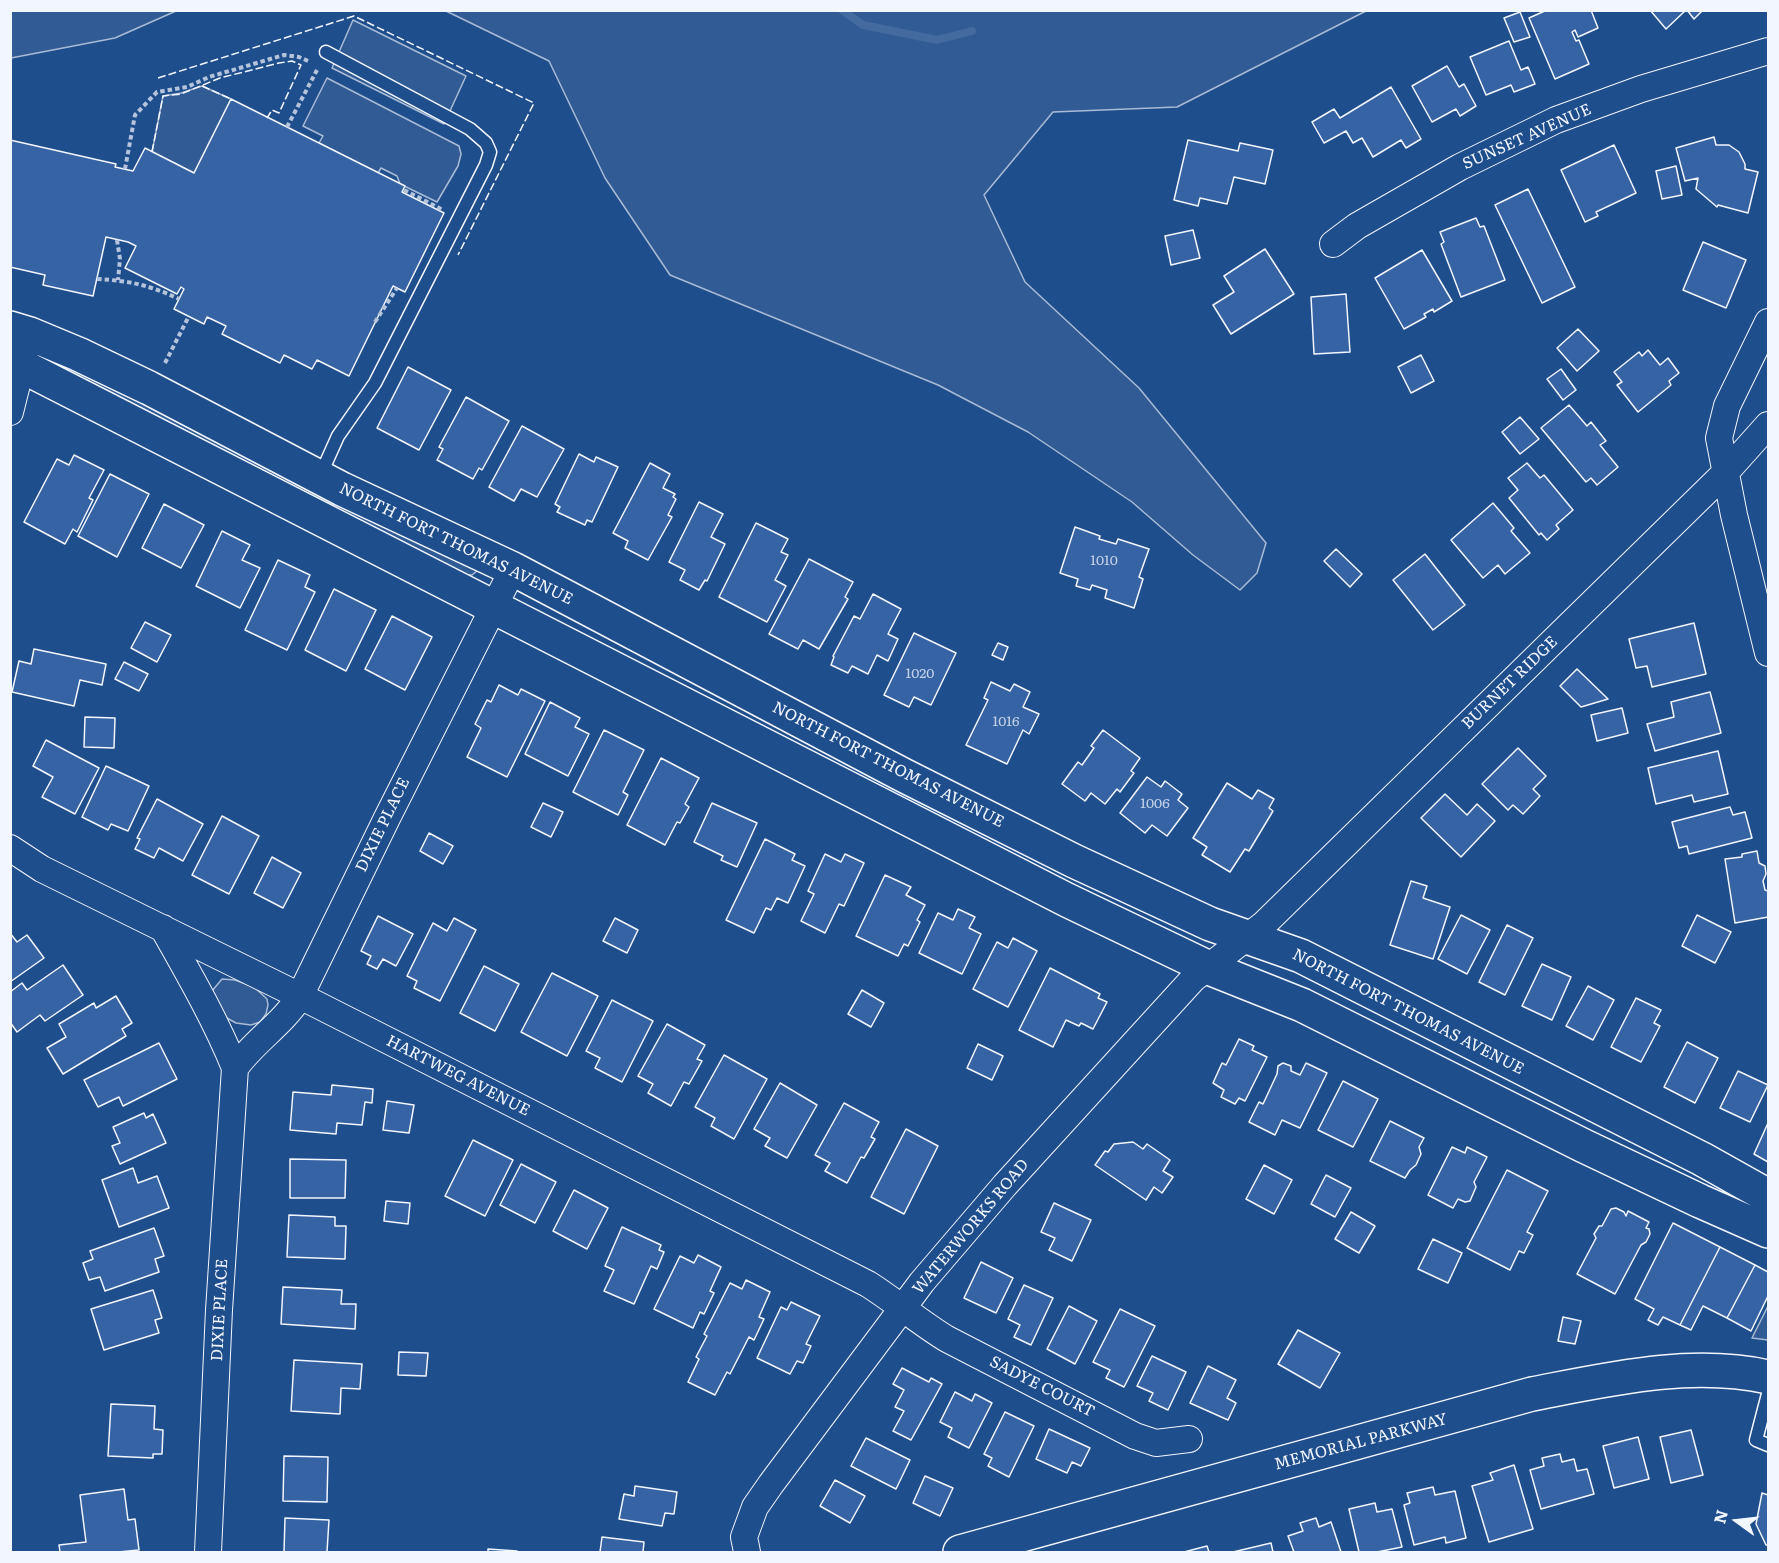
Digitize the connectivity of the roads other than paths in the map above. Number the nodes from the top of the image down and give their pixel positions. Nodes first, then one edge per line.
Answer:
1 (1768, 51) edge
2 (326, 52) road end
3 (1334, 244) dead end
4 (1768, 322) edge
5 (20, 331) edge
6 (16, 363) edge
7 (10, 412) edge
8 (1768, 425) edge
9 (1726, 472) junction
10 (320, 477) junction
11 (513, 569) junction
12 (494, 607) junction
13 (1768, 653) edge
14 (10, 848) edge
15 (163, 928) junction
16 (1248, 937) junction
17 (1209, 968) junction
18 (300, 996) junction
19 (235, 1068) junction
20 (1768, 1196) edge
21 (1768, 1230) edge
22 (904, 1308) junction
23 (1768, 1377) edge
24 (1768, 1394) edge
25 (1189, 1439) dead end
26 (1768, 1445) edge
27 (208, 1552) edge
28 (747, 1552) edge
29 (960, 1552) edge

1 - 3 street, SUNSET AVENUE
2 - 10 lane
4 - 9 street
5 - 6 street
5 - 10 street, NORTH FORT THOMAS AVENUE
6 - 7 street
6 - 12 street
8 - 9 street, BURNET RIDGE
9 - 13 street
9 - 16 street, BURNET RIDGE
10 - 11 street, NORTH FORT THOMAS AVENUE
11 - 12 street, DIXIE PLACE
11 - 16 street, NORTH FORT THOMAS AVENUE
12 - 17 street
12 - 18 street, DIXIE PLACE
14 - 15 street, HARTWEG AVENUE
15 - 18 street, HARTWEG AVENUE
15 - 19 street, DIXIE PLACE
16 - 17 street, WATERWORKS ROAD
16 - 20 street, NORTH FORT THOMAS AVENUE
17 - 21 street
17 - 22 street, WATERWORKS ROAD
18 - 19 street, DIXIE PLACE
18 - 22 street, HARTWEG AVENUE
19 - 27 street, DIXIE PLACE
22 - 25 street, SADYE COURT
22 - 28 street, WATERWORKS ROAD
23 - 29 street, MEMORIAL PARKWAY
24 - 26 lane

